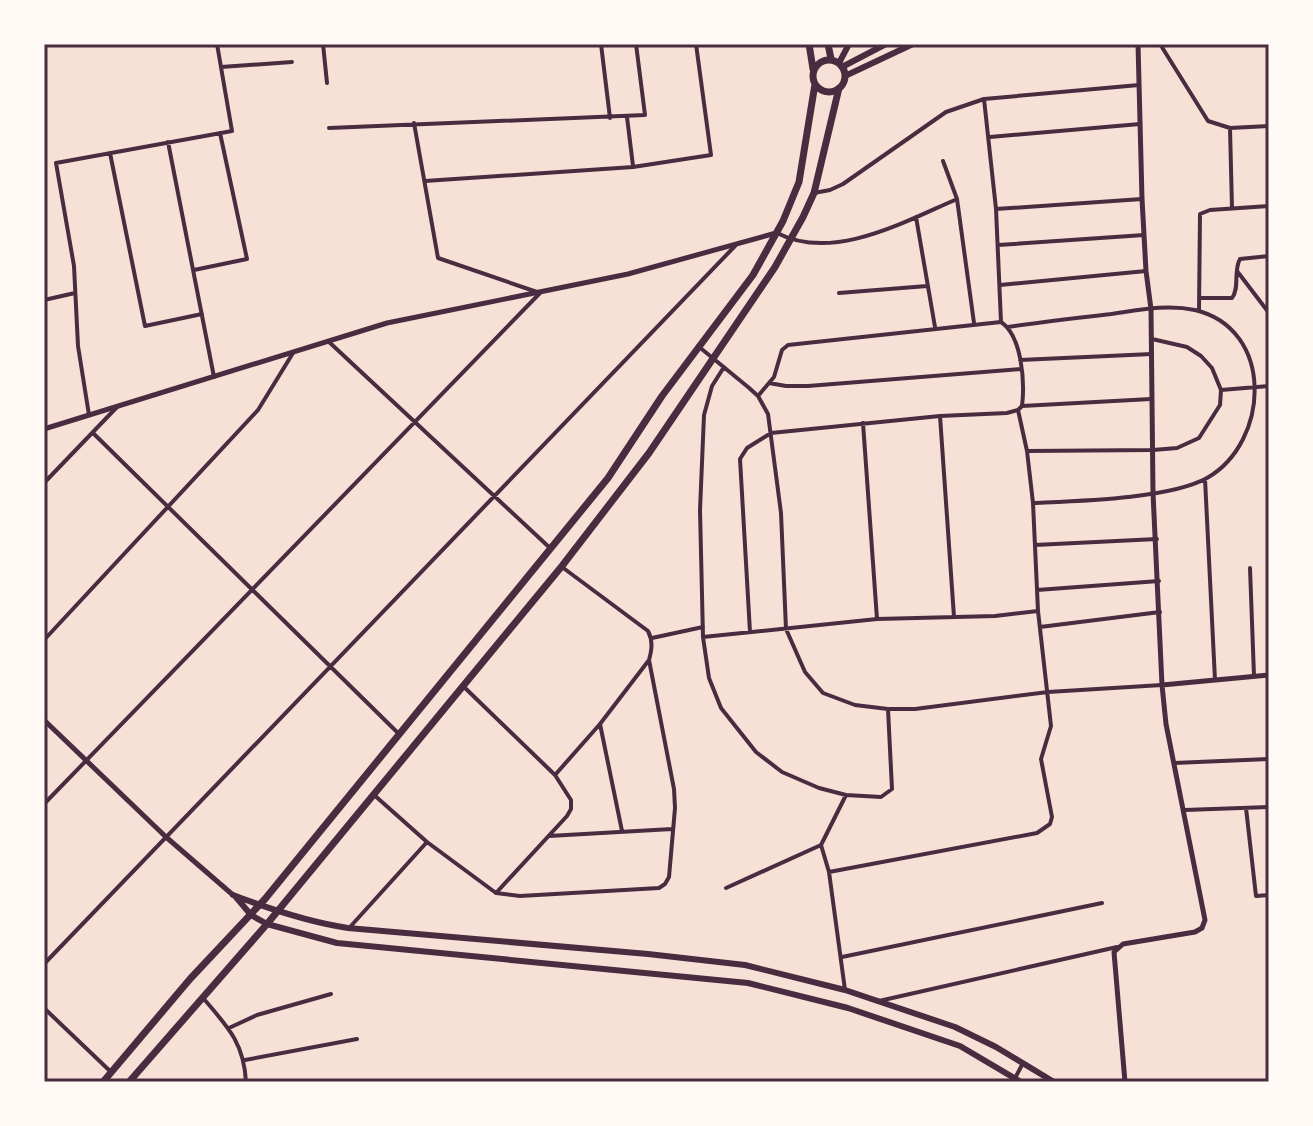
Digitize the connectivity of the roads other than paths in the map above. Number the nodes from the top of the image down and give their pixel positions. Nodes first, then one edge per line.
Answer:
1 (217, 44) edge
2 (323, 44) edge
3 (601, 44) edge
4 (636, 44) edge
5 (696, 44) edge
6 (809, 44) edge
7 (828, 44) edge
8 (849, 44) edge
9 (886, 44) edge
10 (913, 44) edge
11 (1138, 44) edge
12 (1160, 44) edge
13 (292, 62) dead end
14 (839, 66) junction
15 (221, 67) junction
16 (813, 71) junction
17 (327, 83) dead end
18 (815, 84) junction
19 (1139, 85) junction
20 (839, 88) junction
21 (984, 99) junction
22 (627, 117) junction
23 (610, 118) junction
24 (414, 123) junction
25 (1140, 124) junction
26 (1269, 126) edge
27 (329, 128) dead end
28 (1230, 128) junction
29 (220, 133) junction
30 (990, 137) junction
31 (168, 142) junction
32 (110, 153) junction
33 (943, 161) dead end
34 (633, 167) junction
35 (425, 181) junction
36 (814, 193) junction
37 (957, 199) junction
38 (1142, 199) junction
39 (1269, 206) edge
40 (1232, 208) junction
41 (996, 209) junction
42 (916, 217) junction
43 (777, 233) junction
44 (1144, 235) junction
45 (790, 240) junction
46 (737, 244) junction
47 (998, 245) junction
48 (1269, 256) edge
49 (1236, 269) junction
50 (194, 270) junction
51 (1146, 271) junction
52 (1000, 285) junction
53 (927, 286) junction
54 (75, 293) junction
55 (540, 293) junction
56 (839, 293) dead end
57 (1199, 298) junction
58 (44, 300) edge
59 (1151, 309) junction
60 (1199, 311) junction
61 (1269, 313) edge
62 (202, 314) junction
63 (1001, 322) junction
64 (974, 324) junction
65 (935, 327) junction
66 (1008, 327) junction
67 (1152, 339) junction
68 (328, 341) junction
69 (698, 346) junction
70 (293, 353) junction
71 (1152, 354) junction
72 (713, 357) junction
73 (1020, 360) junction
74 (724, 367) junction
75 (1020, 369) junction
76 (214, 377) junction
77 (769, 383) junction
78 (1269, 386) edge
79 (1255, 387) junction
80 (1221, 390) junction
81 (758, 396) junction
82 (1151, 399) junction
83 (118, 407) junction
84 (1020, 408) junction
85 (89, 415) junction
86 (940, 416) junction
87 (415, 422) junction
88 (863, 423) junction
89 (44, 429) edge
90 (93, 433) junction
91 (771, 433) junction
92 (1153, 450) junction
93 (1027, 451) junction
94 (1205, 479) junction
95 (44, 483) edge
96 (1153, 493) junction
97 (495, 496) junction
98 (1033, 503) junction
99 (170, 508) junction
100 (1157, 539) junction
101 (1035, 545) junction
102 (550, 548) junction
103 (562, 566) junction
104 (1250, 568) dead end
105 (1159, 581) junction
106 (252, 589) junction
107 (1037, 590) junction
108 (1038, 611) junction
109 (1160, 612) junction
110 (954, 617) junction
111 (877, 619) junction
112 (703, 627) junction
113 (1040, 627) junction
114 (786, 629) junction
115 (750, 632) junction
116 (703, 637) junction
117 (652, 638) junction
118 (44, 640) edge
119 (649, 660) junction
120 (331, 666) junction
121 (1269, 675) edge
122 (1254, 676) junction
123 (1215, 680) junction
124 (1162, 685) junction
125 (463, 686) junction
126 (1048, 692) junction
127 (888, 709) junction
128 (44, 720) edge
129 (600, 724) junction
130 (399, 734) junction
131 (1269, 759) edge
132 (86, 761) junction
133 (1174, 763) junction
134 (555, 775) junction
135 (373, 794) junction
136 (846, 795) junction
137 (44, 804) edge
138 (1269, 807) edge
139 (1246, 808) junction
140 (1185, 810) junction
141 (673, 829) junction
142 (622, 831) junction
143 (166, 837) junction
144 (546, 837) junction
145 (427, 842) junction
146 (821, 845) junction
147 (829, 872) junction
148 (726, 888) dead end
149 (496, 893) junction
150 (233, 895) junction
151 (1269, 895) edge
152 (1102, 903) dead end
153 (260, 905) junction
154 (276, 912) junction
155 (251, 915) junction
156 (267, 924) junction
157 (348, 928) junction
158 (1117, 947) junction
159 (842, 957) junction
160 (44, 964) edge
161 (845, 990) junction
162 (331, 994) dead end
163 (201, 996) junction
164 (876, 1001) junction
165 (44, 1008) edge
166 (229, 1028) junction
167 (357, 1039) dead end
168 (245, 1060) junction
169 (1023, 1063) junction
170 (111, 1072) junction
171 (1016, 1081) edge
172 (103, 1082) edge
173 (129, 1082) edge
174 (246, 1082) edge
175 (1054, 1082) edge
176 (1125, 1082) edge

1 - 15 street
2 - 17 street
3 - 23 street
4 - 22 street
5 - 34 street
6 - 16 main road
7 - 14 main road
8 - 14 main road
9 - 14 main road
10 - 14 main road
11 - 19 street
12 - 28 street
13 - 15 street
14 - 16 main road
14 - 20 main road
15 - 29 street
16 - 18 main road
18 - 20 main road
18 - 43 main road
19 - 21 street
19 - 25 street
20 - 36 main road
21 - 30 street
21 - 36 street
22 - 23 street
22 - 34 street
23 - 24 street
24 - 27 street
24 - 35 street
25 - 30 street
25 - 38 street
26 - 28 street
28 - 40 street
29 - 31 street
29 - 50 street
30 - 41 street
31 - 32 street
31 - 50 street
32 - 54 street
32 - 62 street
33 - 37 street
34 - 35 street
35 - 55 street
36 - 45 main road
37 - 42 street
37 - 64 street
38 - 41 street
38 - 44 street
39 - 40 street
40 - 57 street
41 - 47 street
42 - 45 street
42 - 53 street
43 - 45 street
43 - 46 street
43 - 69 main road
44 - 47 street
44 - 51 street
45 - 72 main road
46 - 55 street
46 - 97 street
47 - 52 street
48 - 49 street
49 - 57 street
49 - 61 street
50 - 62 street
51 - 52 street
51 - 59 street
52 - 63 street
53 - 56 street
53 - 65 street
54 - 58 street
54 - 85 street
55 - 68 street
55 - 87 street
57 - 60 street
59 - 60 street
59 - 66 street
59 - 67 street
60 - 79 street
62 - 76 street
63 - 64 street
63 - 66 street
64 - 65 street
65 - 77 street
66 - 73 street
67 - 71 street
67 - 80 street
68 - 70 street
68 - 87 street
69 - 72 street
69 - 102 main road
70 - 76 street
70 - 99 street
71 - 73 street
71 - 82 street
72 - 74 street
72 - 103 main road
73 - 75 street
74 - 81 street
74 - 112 street
75 - 77 street
75 - 84 street
76 - 83 street
77 - 81 street
78 - 79 street
79 - 80 street
79 - 94 street
80 - 92 street
81 - 91 street
82 - 84 street
82 - 92 street
83 - 85 street
83 - 90 street
84 - 86 street
84 - 93 street
85 - 89 street
86 - 88 street
86 - 110 street
87 - 97 street
87 - 106 street
88 - 91 street
88 - 111 street
90 - 95 street
90 - 99 street
91 - 114 street
91 - 115 street
92 - 93 street
92 - 96 street
93 - 98 street
94 - 96 street
94 - 123 street
96 - 98 street
96 - 100 street
97 - 102 street
97 - 120 street
98 - 101 street
99 - 106 street
99 - 118 street
100 - 101 street
100 - 105 street
101 - 107 street
102 - 130 main road
103 - 117 street
103 - 125 main road
104 - 122 street
105 - 107 street
105 - 109 street
106 - 120 street
106 - 132 street
107 - 108 street
108 - 110 street
108 - 113 street
109 - 113 street
109 - 124 street
110 - 111 street
111 - 114 street
112 - 116 street
112 - 117 street
113 - 126 street
114 - 115 street
114 - 127 street
115 - 116 street
116 - 136 street
117 - 119 street
119 - 129 street
119 - 141 street
120 - 130 street
120 - 143 street
121 - 122 street
122 - 123 street
123 - 124 street
124 - 126 street
124 - 133 street
125 - 134 street
125 - 135 main road
126 - 127 street
126 - 147 street
127 - 136 street
128 - 132 street
129 - 134 street
129 - 142 street
130 - 153 main road
131 - 133 street
132 - 137 street
132 - 143 street
133 - 140 street
134 - 144 street
135 - 145 street
135 - 154 main road
136 - 146 street
138 - 139 street
139 - 140 street
139 - 151 street
140 - 158 street
141 - 142 street
141 - 149 street
142 - 144 street
143 - 150 street
143 - 160 street
144 - 149 street
145 - 149 street
145 - 157 street
146 - 147 street
146 - 148 street
147 - 159 street
150 - 153 main road
150 - 155 main road
152 - 159 street
153 - 154 main road
153 - 155 main road
154 - 156 main road
154 - 157 main road
155 - 156 main road
155 - 170 main road
156 - 163 main road
156 - 171 main road
157 - 161 main road
158 - 164 street
158 - 176 street
159 - 161 street
161 - 164 main road
162 - 166 street
163 - 166 street
163 - 173 main road
164 - 169 main road
165 - 170 street
166 - 168 street
167 - 168 street
168 - 174 street
169 - 171 street
169 - 175 main road
170 - 172 main road

